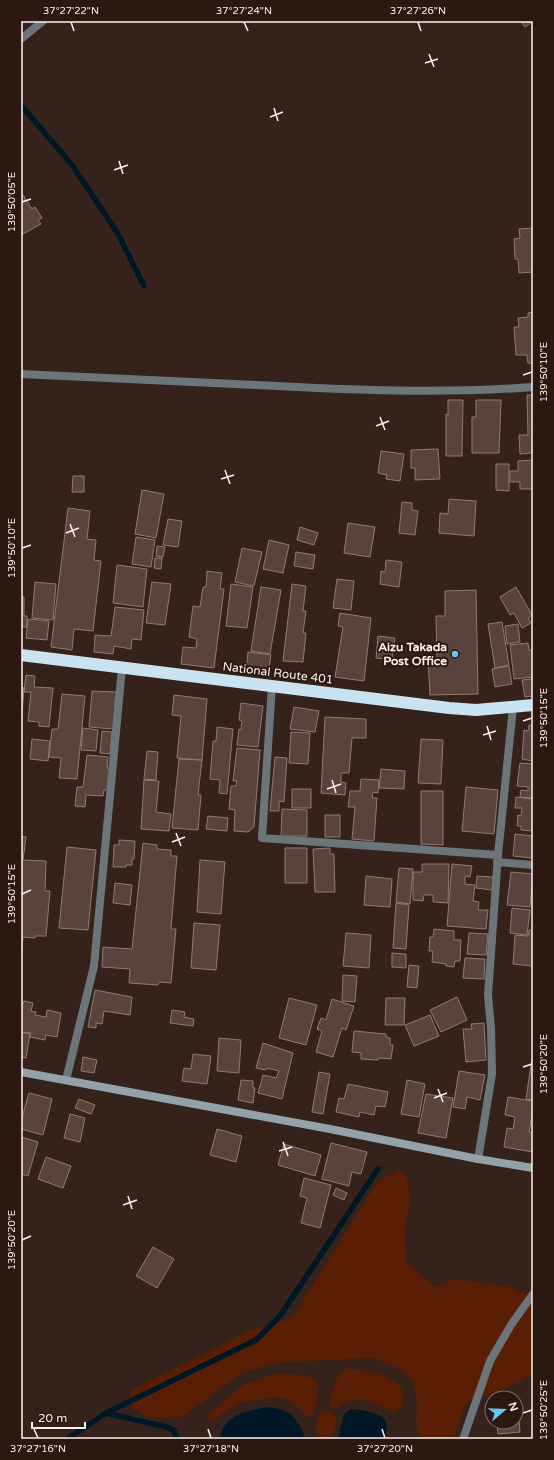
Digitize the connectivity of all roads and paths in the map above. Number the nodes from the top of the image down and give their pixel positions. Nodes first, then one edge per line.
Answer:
1 (43, 21) edge
2 (21, 39) edge
3 (21, 374) edge
4 (533, 387) edge
5 (21, 655) edge
6 (122, 668) junction
7 (272, 686) junction
8 (533, 705) edge
9 (513, 707) junction
10 (498, 858) junction
11 (533, 865) edge
12 (21, 1072) edge
13 (66, 1080) junction
14 (478, 1159) junction
15 (533, 1168) edge
16 (533, 1294) edge
17 (464, 1439) edge

1 - 2 street
3 - 4 street
5 - 6 highway, National Route 401
6 - 7 highway, National Route 401
6 - 13 street
7 - 9 highway, National Route 401
7 - 10 street
8 - 9 highway, National Route 401
9 - 10 street
10 - 11 street
10 - 14 street
12 - 13 street
13 - 14 street
14 - 15 street
16 - 17 street

